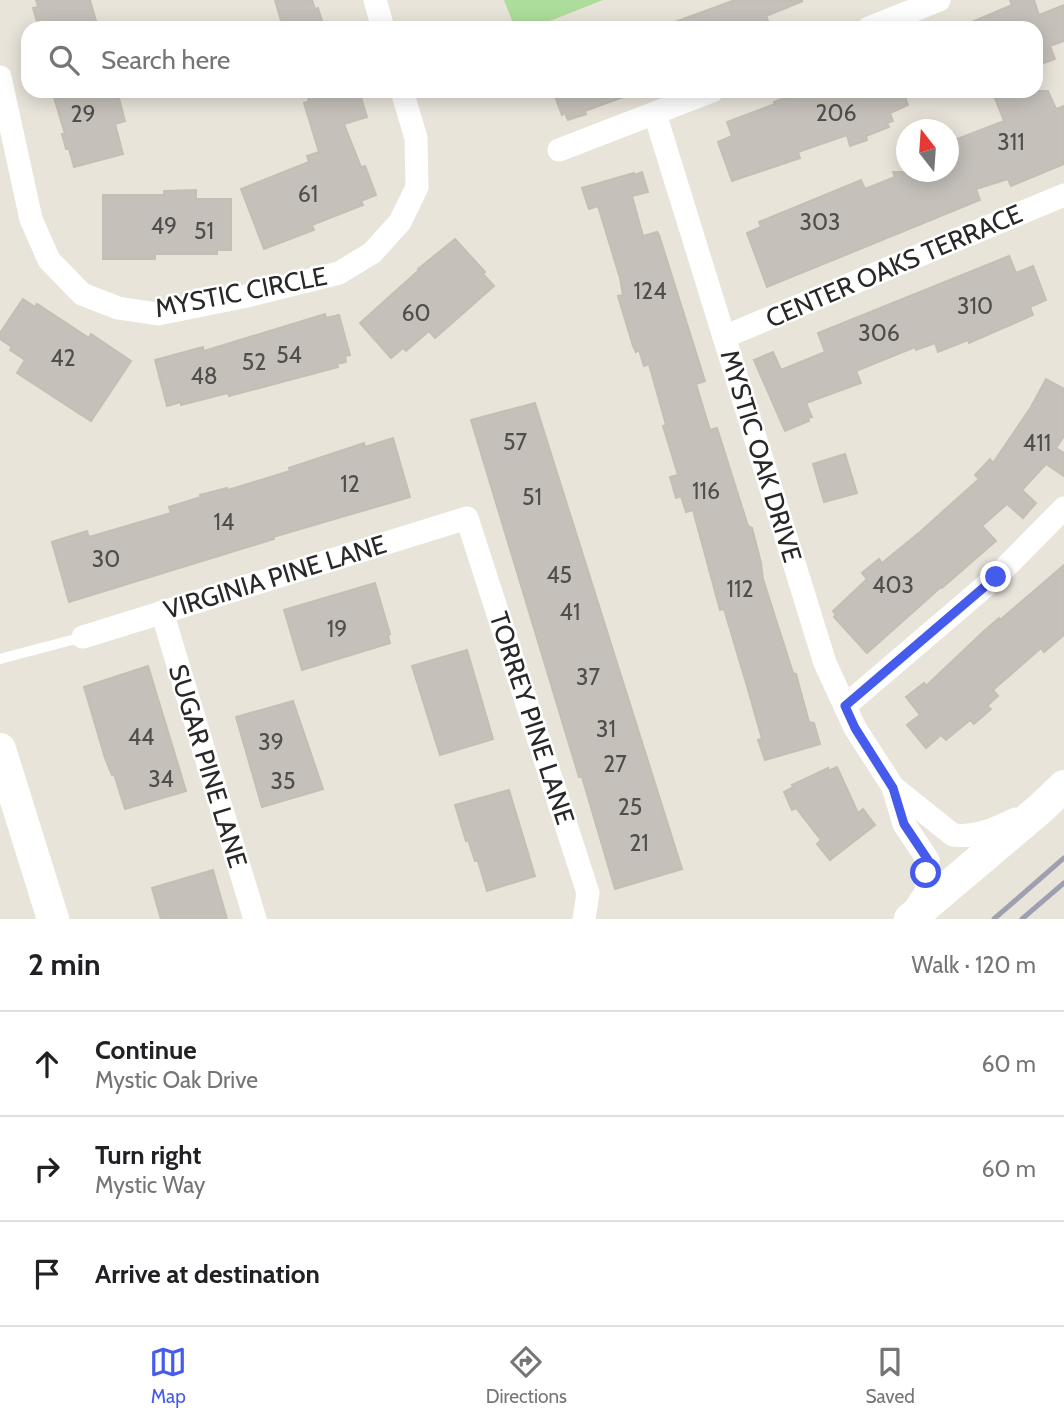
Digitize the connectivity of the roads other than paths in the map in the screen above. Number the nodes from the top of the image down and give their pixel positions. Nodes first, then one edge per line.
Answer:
1 (375, 0) edge
2 (939, 0) edge
3 (381, 21) edge
4 (886, 21) edge
5 (0, 77) edge
6 (404, 98) edge
7 (695, 98) edge
8 (655, 114) junction
9 (559, 150) dead end
10 (1064, 195) edge
11 (724, 337) junction
12 (1064, 508) edge
13 (467, 518) joint
14 (162, 612) junction
15 (83, 637) joint
16 (0, 659) edge
17 (845, 706) junction
18 (0, 749) edge
19 (1064, 786) edge
20 (893, 788) junction
21 (1041, 808) junction
22 (53, 919) edge
23 (255, 919) edge
24 (584, 919) edge
25 (909, 919) edge

1 - 3 street
2 - 4 street
5 - 6 street, MYSTIC CIRCLE
7 - 8 street
8 - 9 street
8 - 11 street, MYSTIC OAK DRIVE
10 - 11 street, CENTER OAKS TERRACE
11 - 17 street, MYSTIC OAK DRIVE
12 - 17 street
13 - 14 street, VIRGINIA PINE LANE
13 - 24 street, TORREY PINE LANE
14 - 15 street, VIRGINIA PINE LANE
14 - 23 street, SUGAR PINE LANE
15 - 16 lane
17 - 20 street, MYSTIC OAK DRIVE
18 - 22 street
19 - 21 street
20 - 21 street, MYSTIC OAK DRIVE
20 - 25 street, MYSTIC OAK DRIVE
21 - 25 street

